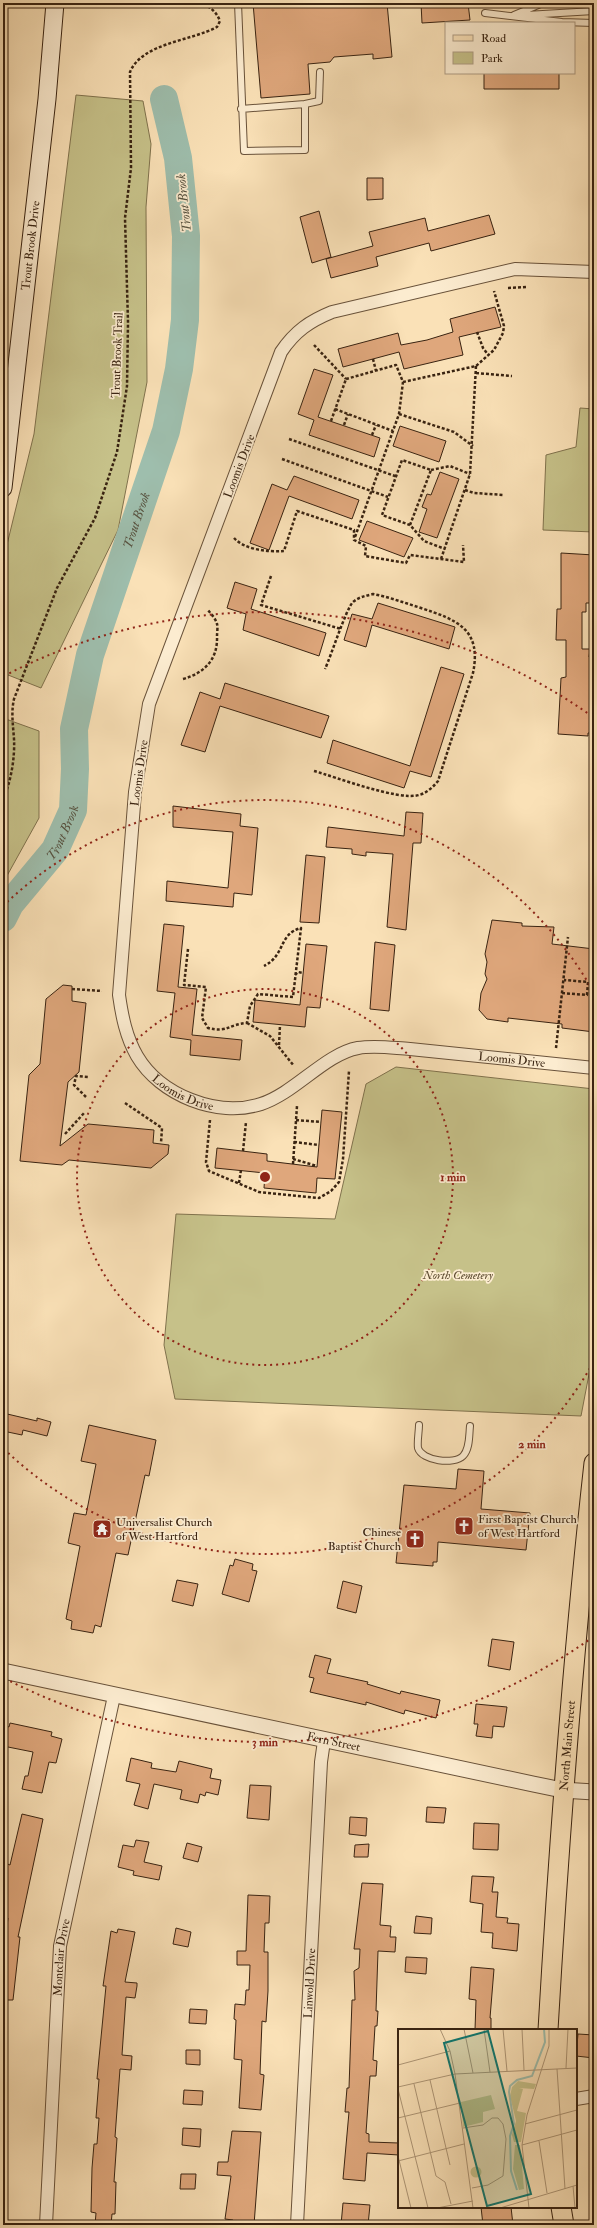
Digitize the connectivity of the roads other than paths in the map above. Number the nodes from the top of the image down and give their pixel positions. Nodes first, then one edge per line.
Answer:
1 (55, 3) edge
2 (238, 3) edge
3 (543, 3) edge
4 (594, 11) edge
5 (485, 14) dead end
6 (512, 15) junction
7 (562, 22) edge
8 (575, 22) edge
9 (594, 23) edge
10 (320, 72) dead end
11 (305, 104) junction
12 (241, 109) junction
13 (594, 272) edge
14 (3, 488) edge
15 (594, 1068) edge
16 (419, 1426) dead end
17 (470, 1426) dead end
18 (594, 1463) edge
19 (3, 1671) edge
20 (114, 1696) junction
21 (324, 1741) junction
22 (562, 1790) junction
23 (594, 1792) edge
24 (548, 2029) edge
25 (594, 2096) edge
26 (577, 2099) edge
27 (561, 2208) edge
28 (46, 2225) edge
29 (297, 2225) edge
30 (564, 2225) edge

1 - 14 main road, Trout Brook Drive
2 - 12 lane
3 - 6 lane
4 - 6 lane
5 - 6 lane
6 - 7 lane
8 - 9 lane
10 - 11 lane
11 - 12 lane
11 - 12 lane
13 - 15 street, Loomis Drive
16 - 17 lane
18 - 22 main road, North Main Street
19 - 20 street, Fern Street
20 - 21 street, Fern Street
20 - 28 street, Montclair Drive
21 - 22 street, Fern Street
21 - 29 street, Linwold Drive
22 - 23 street, Fern Street
22 - 24 main road, North Main Street
25 - 26 street
27 - 30 main road

